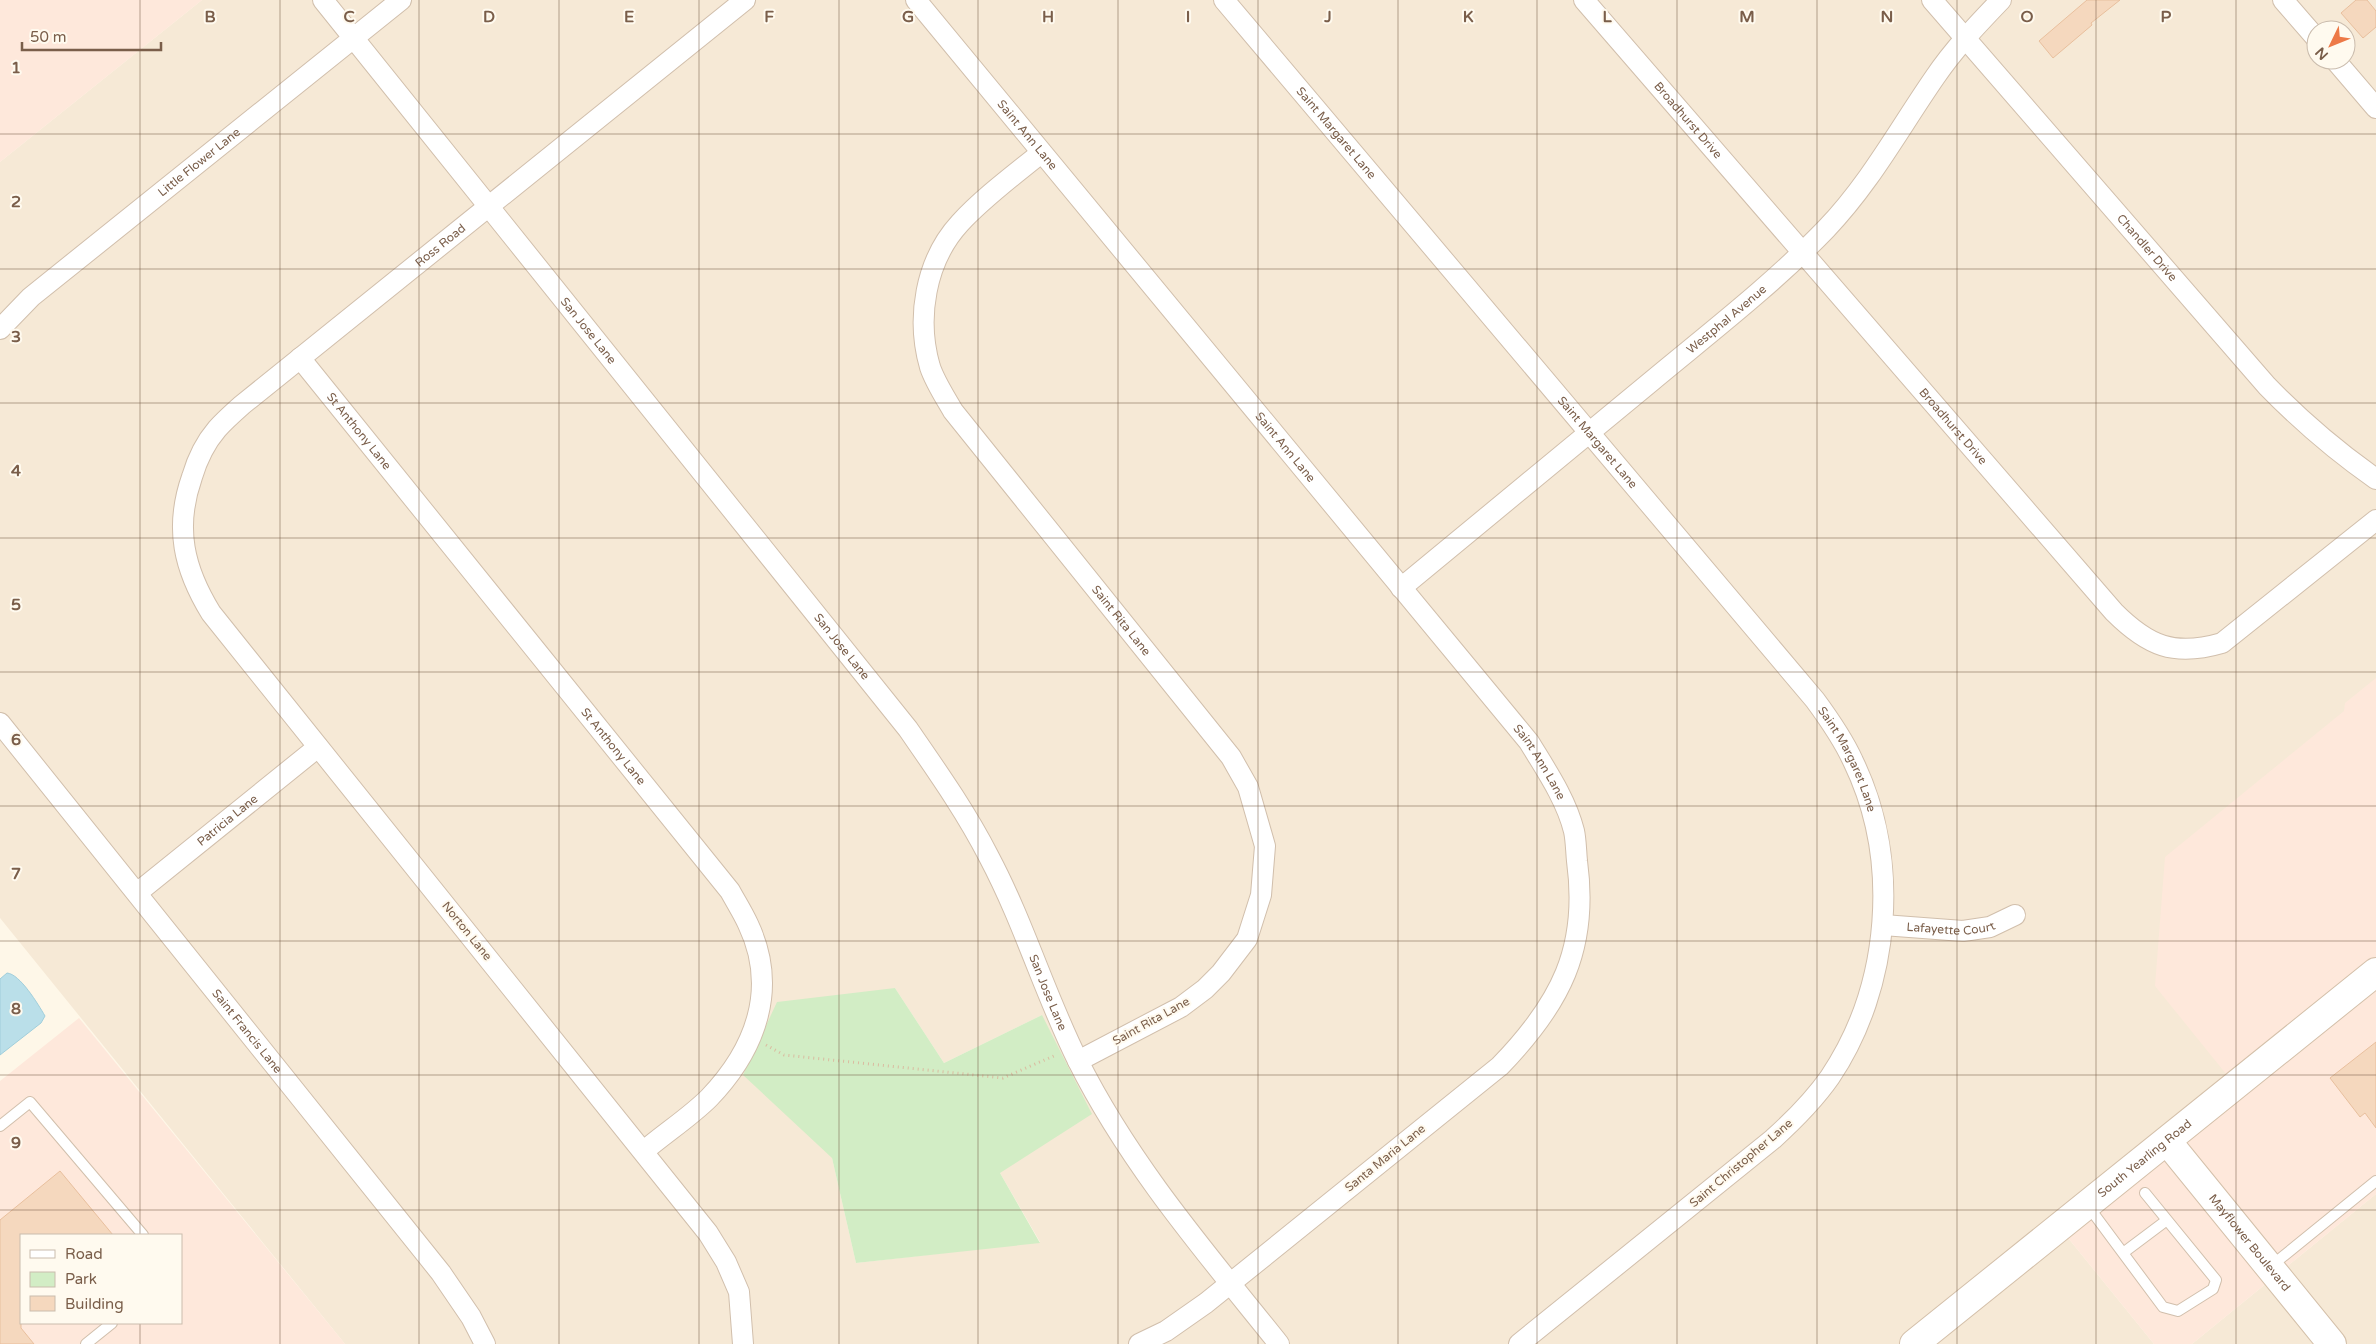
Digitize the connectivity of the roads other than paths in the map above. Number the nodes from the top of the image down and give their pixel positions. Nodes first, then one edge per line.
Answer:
1 (323, 0) edge
2 (401, 0) edge
3 (745, 0) edge
4 (916, 0) edge
5 (1224, 0) edge
6 (1584, 0) edge
7 (1932, 0) edge
8 (2001, 0) edge
9 (2283, 0) edge
10 (2306, 26) edge
11 (1965, 37) junction
12 (354, 38) junction
13 (2344, 70) edge
14 (2376, 108) edge
15 (1041, 153) junction
16 (489, 206) junction
17 (1802, 253) junction
18 (0, 329) edge
19 (300, 358) junction
20 (1589, 433) junction
21 (2376, 479) edge
22 (2376, 520) edge
23 (182, 523) joint
24 (1401, 588) junction
25 (0, 724) edge
26 (318, 747) junction
27 (137, 893) junction
28 (2015, 915) dead end
29 (1883, 925) junction
30 (1579, 928) joint
31 (2376, 972) edge
32 (1075, 1054) junction
33 (0, 1126) edge
34 (2167, 1141) junction
35 (644, 1151) junction
36 (2376, 1181) edge
37 (2146, 1193) dead end
38 (2087, 1205) junction
39 (2167, 1220) junction
40 (142, 1234) edge
41 (2123, 1253) junction
42 (2269, 1267) junction
43 (1231, 1283) junction
44 (111, 1324) edge
45 (86, 1344) edge
46 (485, 1344) edge
47 (743, 1344) edge
48 (1139, 1344) edge
49 (1279, 1344) edge
50 (1519, 1344) edge
51 (1914, 1344) edge
52 (2332, 1344) edge

1 - 12 street, San Jose Lane
2 - 12 street, Little Flower Lane
3 - 16 street, Ross Road
4 - 15 street, Saint Ann Lane
5 - 20 street, Saint Margaret Lane
6 - 17 street, Broadhurst Drive
7 - 11 street, Chandler Drive
8 - 11 street, Westphal Avenue
9 - 10 street
11 - 17 street, Westphal Avenue
11 - 21 street, Chandler Drive
12 - 16 street, San Jose Lane
12 - 18 street, Little Flower Lane
13 - 14 street
15 - 24 street, Saint Ann Lane
15 - 32 street, Saint Rita Lane
16 - 19 street, Ross Road
16 - 32 street, San Jose Lane
17 - 20 street, Westphal Avenue
17 - 22 street, Broadhurst Drive
19 - 23 street, Ross Road
19 - 35 street, St Anthony Lane
20 - 24 street, Westphal Avenue
20 - 29 street, Saint Margaret Lane
23 - 26 street, Norton Lane
24 - 30 street, Saint Ann Lane
25 - 27 street, Saint Francis Lane
26 - 27 street, Patricia Lane
26 - 35 street, Norton Lane
27 - 46 street, Saint Francis Lane
28 - 29 street, Lafayette Court
29 - 50 street, Saint Christopher Lane
30 - 43 street, Santa Maria Lane
31 - 34 street, South Yearling Road
32 - 43 street, San Jose Lane
33 - 40 lane
34 - 38 street, South Yearling Road
34 - 42 street, Mayflower Boulevard
35 - 47 street, Norton Lane
36 - 42 lane
37 - 39 lane
38 - 41 lane
38 - 51 street, South Yearling Road
39 - 41 lane
39 - 41 lane
42 - 52 street, Mayflower Boulevard
43 - 48 street, Santa Maria Lane
43 - 49 street, San Jose Lane
44 - 45 lane

